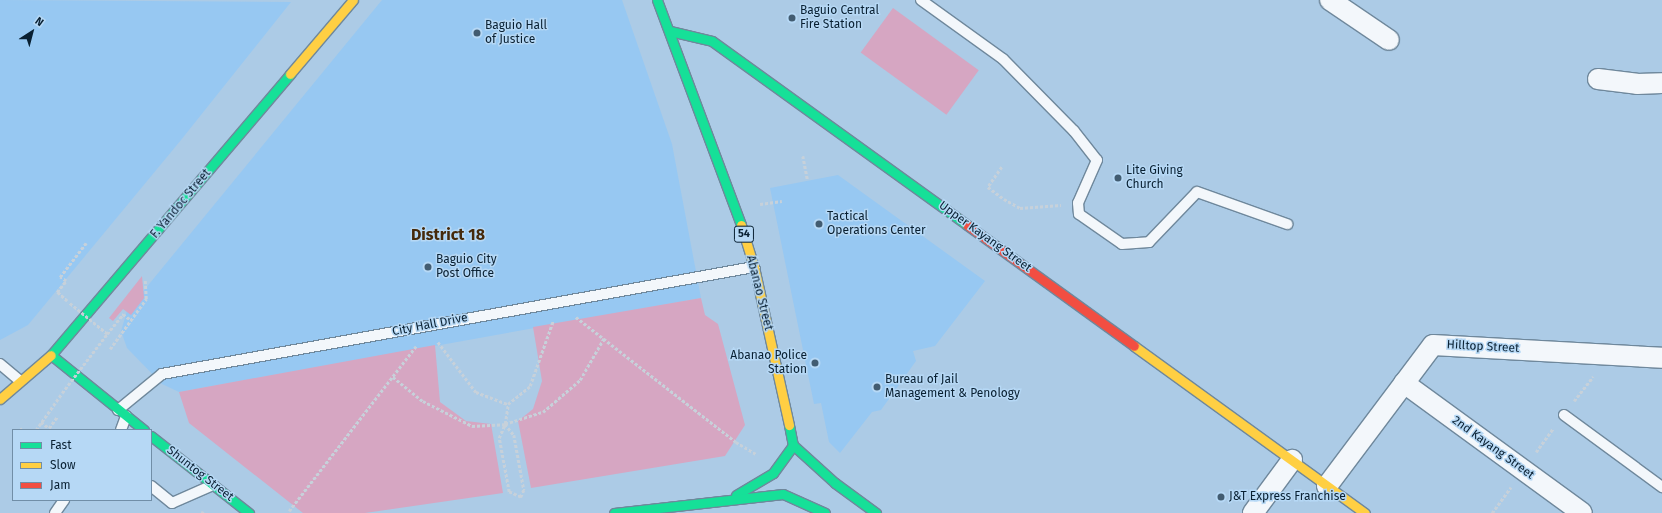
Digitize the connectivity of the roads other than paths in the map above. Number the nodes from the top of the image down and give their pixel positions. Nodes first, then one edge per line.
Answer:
1 (353, 0) edge
2 (657, 0) edge
3 (921, 0) edge
4 (1330, 0) edge
5 (670, 31) junction
6 (1389, 40) dead end
7 (1598, 79) dead end
8 (1662, 83) edge
9 (1287, 224) dead end
10 (754, 267) junction
11 (51, 354) junction
12 (1662, 358) edge
13 (0, 364) edge
14 (20, 380) junction
15 (1404, 383) junction
16 (0, 399) edge
17 (122, 413) junction
18 (1564, 415) road end
19 (121, 429) edge
20 (143, 429) edge
21 (152, 437) edge
22 (793, 445) junction
23 (1292, 460) junction
24 (213, 485) junction
25 (1327, 486) junction
26 (152, 487) edge
27 (1662, 487) edge
28 (732, 498) junction
29 (63, 501) edge
30 (55, 513) edge
31 (249, 513) edge
32 (614, 513) edge
33 (825, 513) edge
34 (876, 513) edge
35 (1253, 513) edge
36 (1365, 513) edge
37 (1582, 513) edge

1 - 11 main road, F. Yandoc Street
2 - 5 main road, Abanao Street / 54
3 - 9 lane
4 - 6 street
5 - 10 main road, Abanao Street / 54
5 - 23 main road, Upper Kayang Street
7 - 8 street
10 - 17 lane, City Hall Drive
10 - 22 main road, Abanao Street / 54
11 - 14 main road, F. Yandoc Street
11 - 17 main road
12 - 15 street, Hilltop Street
13 - 14 lane
14 - 16 main road, F. Yandoc Street
15 - 25 street, Hilltop Street
15 - 37 street, 2nd Kayang Street
17 - 19 lane
17 - 20 main road
18 - 27 lane
21 - 24 main road, Shuntog Street
22 - 28 main road
22 - 34 main road
23 - 25 main road, Upper Kayang Street
23 - 35 street
24 - 26 lane
24 - 31 main road, Shuntog Street
25 - 36 main road, Upper Kayang Street
28 - 32 main road
28 - 33 main road
29 - 30 lane

